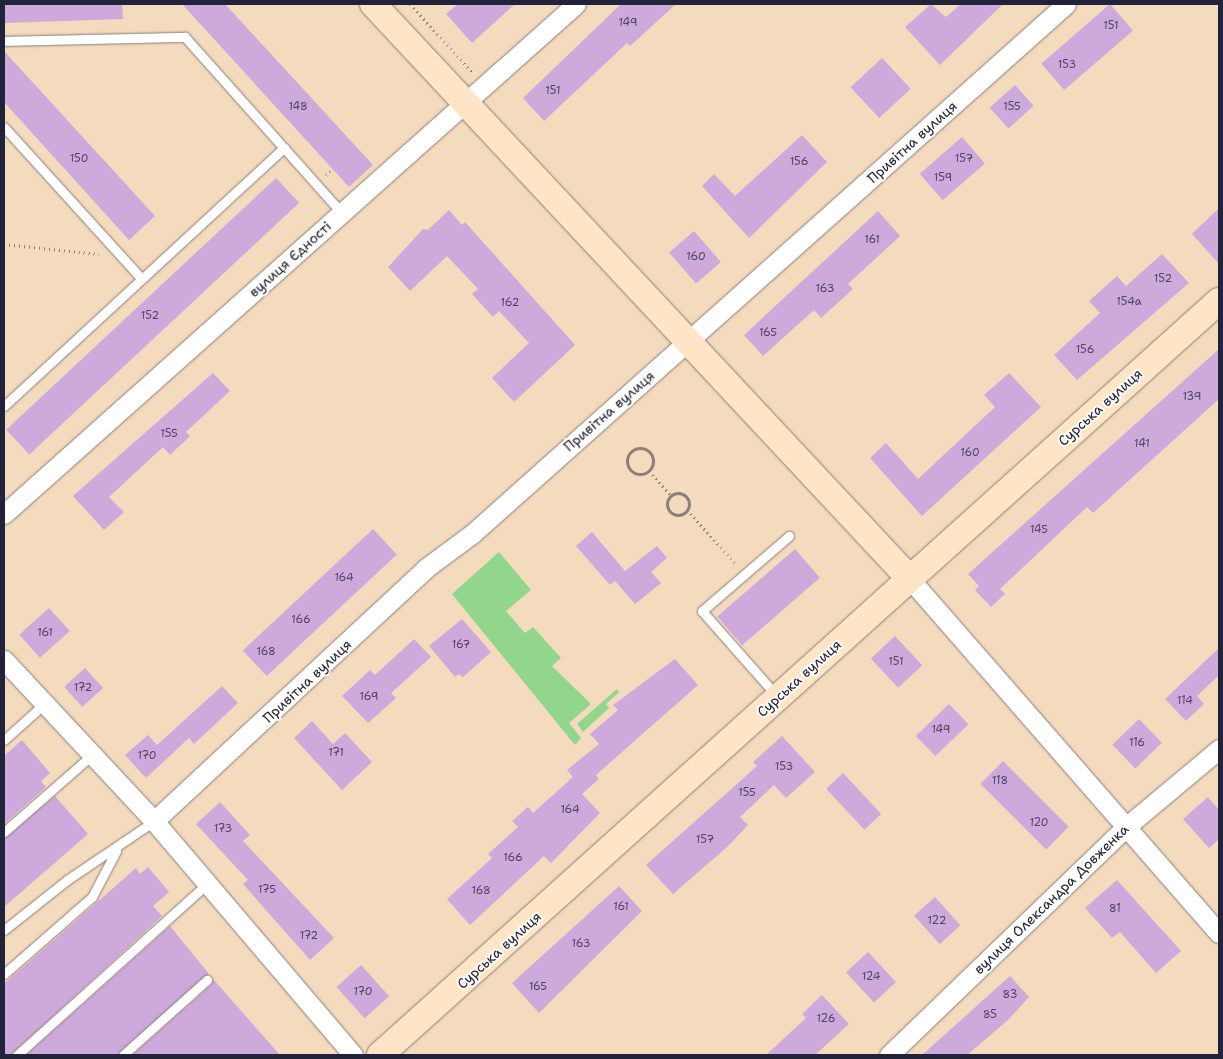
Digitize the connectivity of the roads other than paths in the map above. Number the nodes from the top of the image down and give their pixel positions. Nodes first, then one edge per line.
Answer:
1 (373, 4) edge
2 (576, 4) edge
3 (1066, 4) edge
4 (4, 42) edge
5 (465, 104) junction
6 (4, 127) edge
7 (284, 148) junction
8 (342, 213) junction
9 (141, 278) junction
10 (1219, 301) edge
11 (686, 344) junction
12 (4, 406) edge
13 (4, 514) edge
14 (789, 536) dead end
15 (909, 578) junction
16 (4, 660) edge
17 (778, 697) junction
18 (44, 704) junction
19 (4, 740) edge
20 (1219, 749) edge
21 (92, 755) junction
22 (154, 821) junction
23 (1127, 826) junction
24 (4, 832) edge
25 (116, 851) junction
26 (207, 884) junction
27 (4, 930) edge
28 (1219, 933) edge
29 (4, 974) edge
30 (207, 980) dead end
31 (18, 1055) edge
32 (123, 1055) edge
33 (353, 1055) edge
34 (380, 1055) edge
35 (889, 1055) edge

1 - 5 street
2 - 5 street, вулиця Єдності
3 - 11 street, Привітна вулиця
4 - 7 lane
5 - 8 street, вулиця Єдності
5 - 11 street
6 - 9 lane
7 - 8 lane
7 - 9 lane
8 - 13 street, вулиця Єдності
9 - 12 lane
10 - 15 street, Сурська вулиця
11 - 15 street
11 - 22 street, Привітна вулиця
14 - 17 lane
15 - 17 street, Сурська вулиця
15 - 23 street
16 - 18 street
17 - 34 street, Сурська вулиця
18 - 19 lane
18 - 21 street
20 - 23 street, вулиця Олександра Довженка
21 - 22 street
21 - 24 lane
22 - 25 lane
22 - 26 street
23 - 28 street
23 - 35 street, вулиця Олександра Довженка
25 - 27 lane
25 - 29 lane
26 - 31 lane
26 - 33 street
30 - 32 lane

